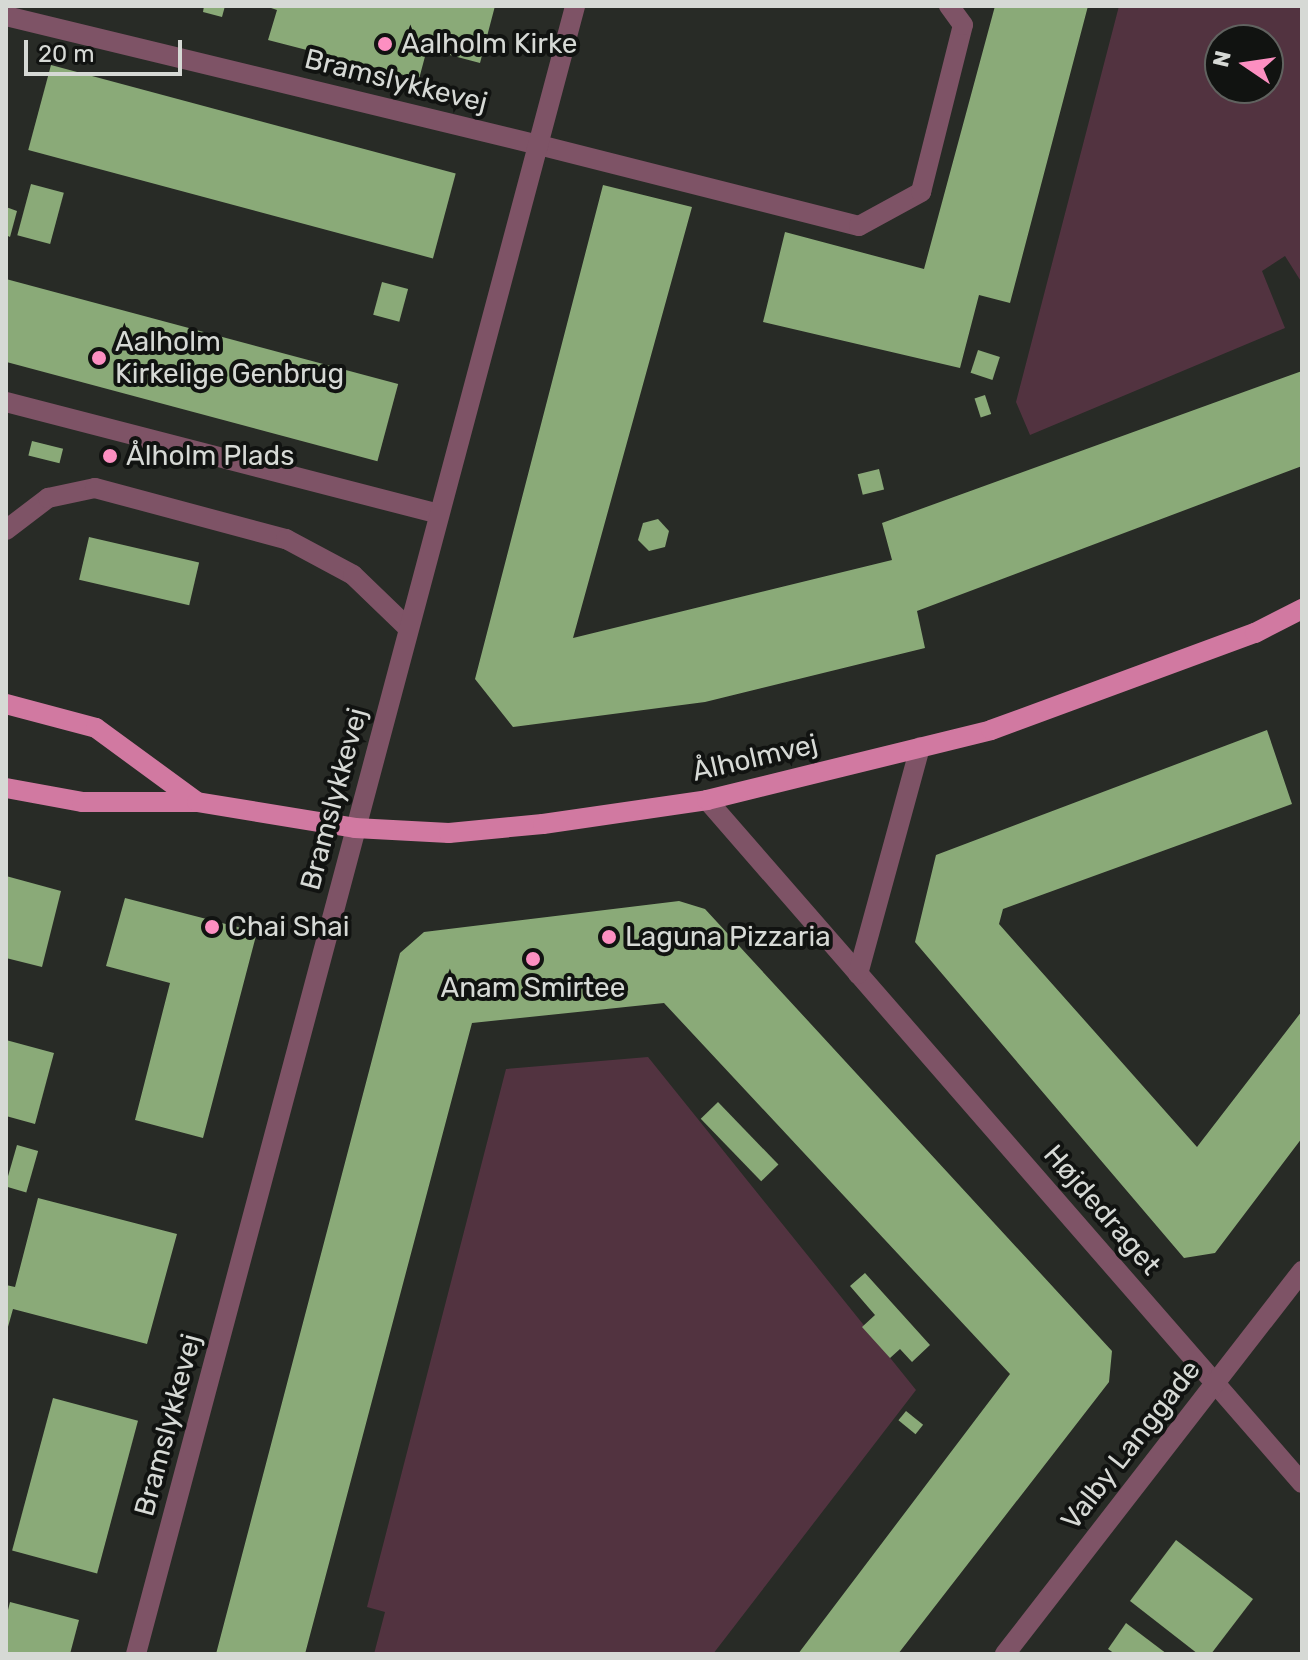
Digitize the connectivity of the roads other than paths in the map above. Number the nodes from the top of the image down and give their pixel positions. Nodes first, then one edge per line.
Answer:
1 (575, 6) edge
2 (949, 6) edge
3 (6, 16) edge
4 (539, 145) junction
5 (6, 402) edge
6 (439, 514) junction
7 (6, 530) edge
8 (1302, 609) edge
9 (408, 628) junction
10 (6, 704) edge
11 (920, 747) junction
12 (6, 788) edge
13 (707, 800) junction
14 (197, 802) junction
15 (355, 828) junction
16 (858, 974) junction
17 (1302, 1271) edge
18 (1216, 1382) junction
19 (1302, 1483) edge
20 (136, 1654) edge
21 (1005, 1654) edge

1 - 4 street, Bramslykkevej
2 - 4 street
3 - 4 street, Bramslykkevej
4 - 6 street, Bramslykkevej
5 - 6 street
6 - 9 street, Bramslykkevej
7 - 9 street
8 - 11 main road, Ålholmvej
9 - 15 street, Bramslykkevej
10 - 14 main road, Ålholmvej
11 - 13 main road, Ålholmvej
11 - 16 street
12 - 14 main road, Ålholmvej
13 - 15 main road, Ålholmvej
13 - 16 street, Højdedraget
14 - 15 main road, Ålholmvej
15 - 20 street, Bramslykkevej
16 - 18 street, Højdedraget
17 - 18 street, Valby Langgade
18 - 19 street, Højdedraget
18 - 21 street, Valby Langgade

